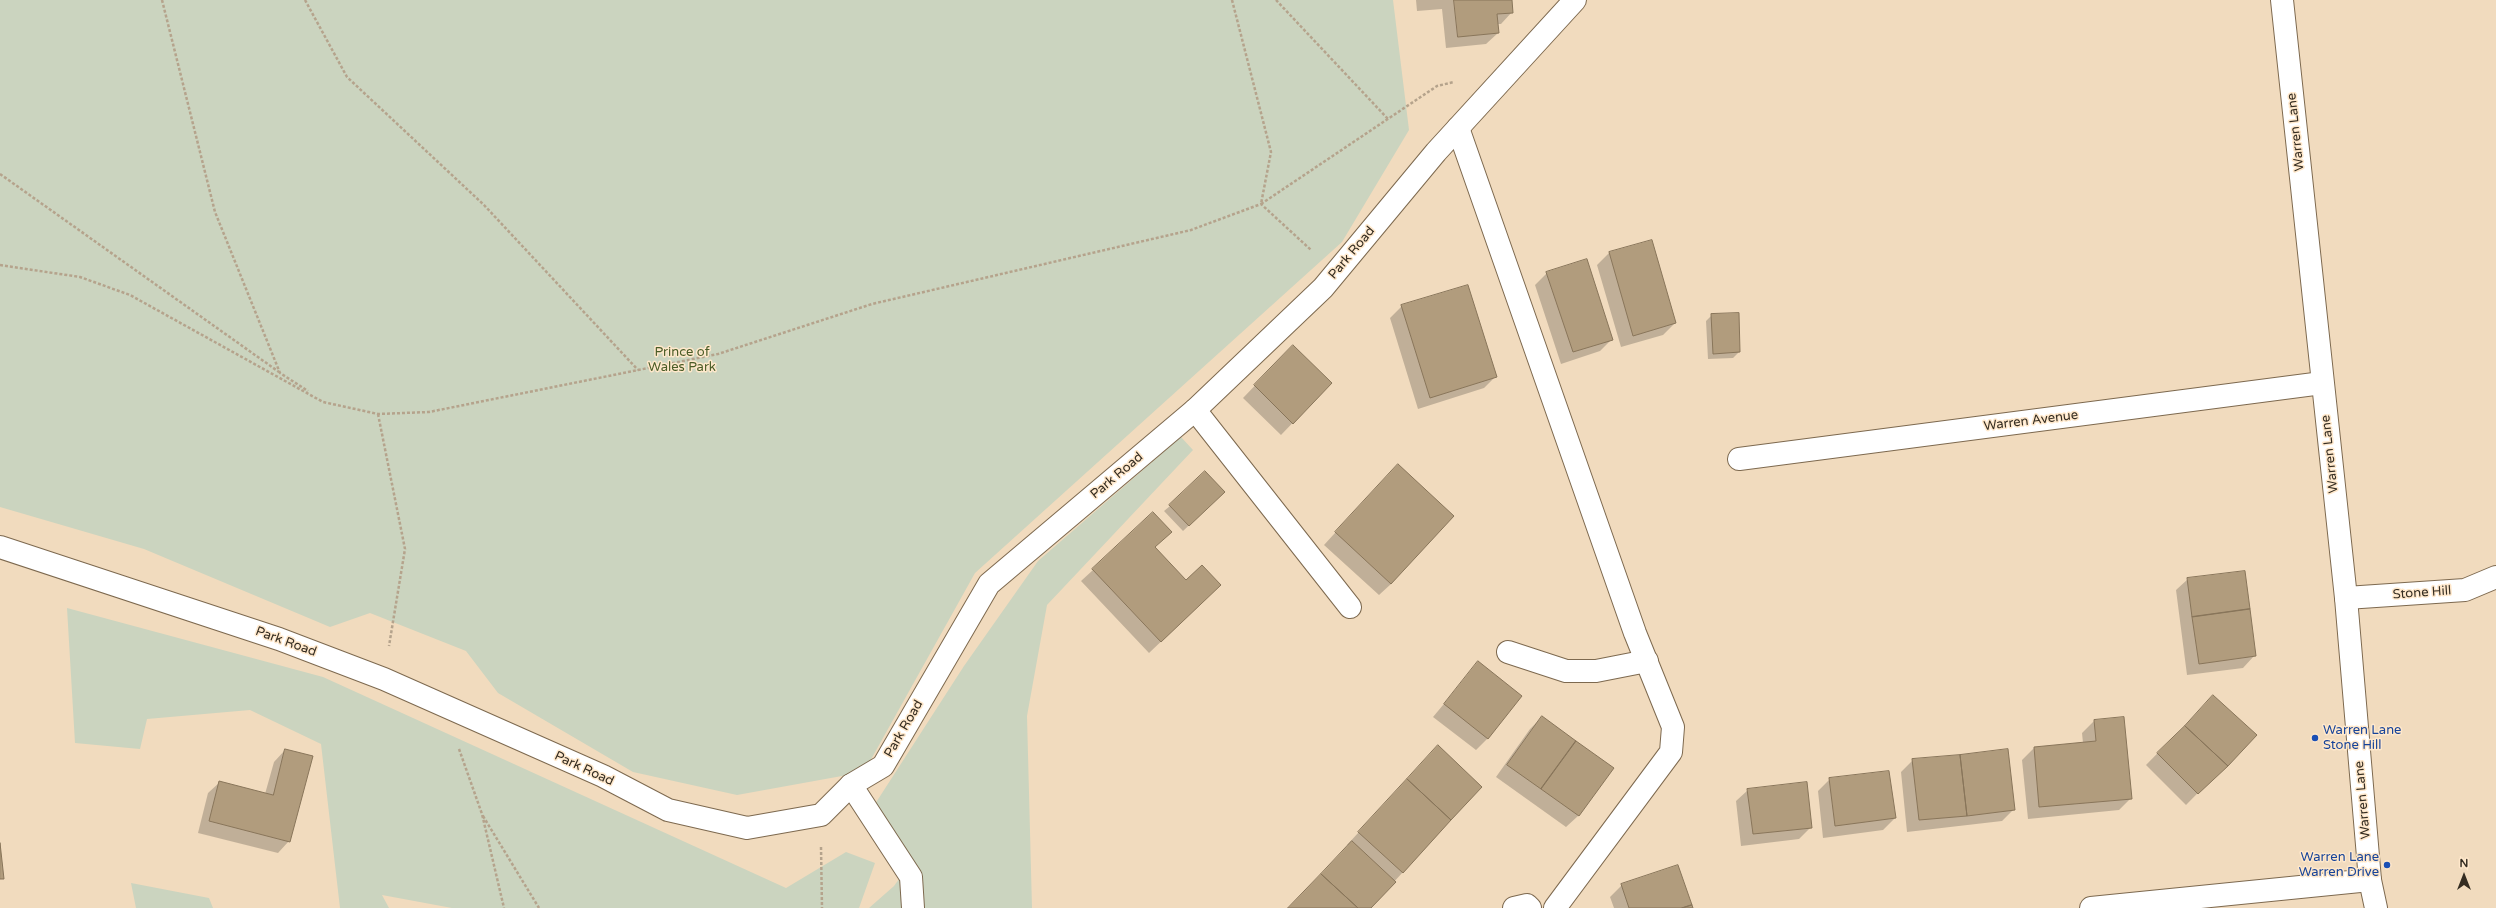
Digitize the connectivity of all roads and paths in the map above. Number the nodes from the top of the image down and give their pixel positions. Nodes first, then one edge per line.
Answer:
1 (162, 0) edge
2 (305, 0) edge
3 (1232, 0) edge
4 (1276, 0) edge
5 (2282, 0) edge
6 (1567, 4) edge
7 (1460, 80) dead end
8 (1388, 118) junction
9 (1458, 128) junction
10 (0, 174) edge
11 (1261, 204) junction
12 (1317, 250) dead end
13 (0, 265) edge
14 (638, 371) junction
15 (280, 373) junction
16 (2322, 383) junction
17 (323, 402) junction
18 (1195, 410) junction
19 (378, 414) junction
20 (1739, 459) dead end
21 (0, 547) edge
22 (2496, 577) edge
23 (2346, 598) junction
24 (1350, 607) dead end
25 (1508, 652) dead end
26 (1646, 660) junction
27 (384, 679) junction
28 (443, 706) junction
29 (851, 785) junction
30 (482, 814) junction
31 (821, 815) junction
32 (2370, 880) junction
33 (504, 908) edge
34 (539, 908) edge
35 (822, 908) edge
36 (913, 908) edge
37 (1514, 908) edge
38 (1530, 908) edge
39 (1555, 908) edge
40 (2091, 908) edge
41 (2376, 908) edge

1 - 15 path
2 - 14 path
3 - 11 path
4 - 8 path
5 - 16 street, Warren Lane
6 - 9 street, Park Road
7 - 8 path
8 - 11 path
9 - 18 street, Park Road
9 - 26 street
10 - 15 path
11 - 12 path
11 - 14 path
13 - 17 path
14 - 19 path
15 - 17 path
16 - 20 street, Warren Avenue
16 - 23 street, Warren Lane
17 - 19 path
18 - 24 street
18 - 29 street, Park Road
19 - 27 path
21 - 27 street, Park Road
22 - 23 street, Stone Hill
23 - 32 street, Warren Lane
25 - 26 street
26 - 39 street
27 - 28 street, Park Road
28 - 30 path
28 - 31 street, Park Road
29 - 31 street, Park Road
29 - 36 street
30 - 33 path
30 - 34 path
31 - 35 path
32 - 40 street
32 - 41 street, Warren Lane
37 - 38 street

